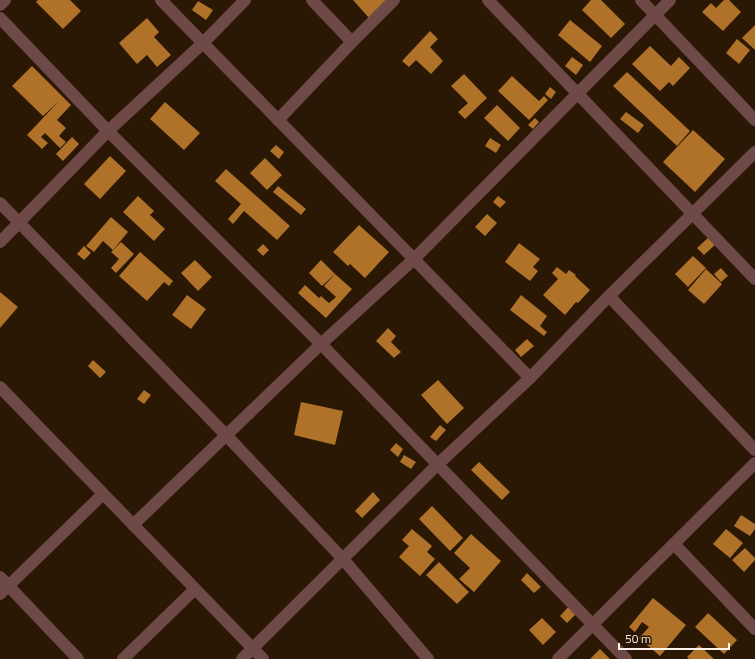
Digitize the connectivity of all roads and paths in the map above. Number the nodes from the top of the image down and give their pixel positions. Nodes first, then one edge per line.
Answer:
1 (5, 0) edge
2 (161, 0) edge
3 (245, 0) edge
4 (312, 0) edge
5 (394, 0) edge
6 (488, 0) edge
7 (641, 0) edge
8 (670, 0) edge
9 (0, 5) edge
10 (655, 14) junction
11 (0, 18) edge
12 (352, 42) junction
13 (203, 43) junction
14 (578, 94) junction
15 (278, 120) junction
16 (755, 120) edge
17 (108, 131) junction
18 (755, 152) edge
19 (0, 203) edge
20 (693, 213) junction
21 (19, 222) junction
22 (0, 242) edge
23 (414, 259) junction
24 (755, 279) edge
25 (609, 296) junction
26 (321, 344) junction
27 (530, 378) junction
28 (0, 387) edge
29 (226, 435) junction
30 (755, 450) edge
31 (755, 463) edge
32 (438, 465) junction
33 (103, 494) junction
34 (133, 525) junction
35 (674, 544) junction
36 (343, 559) junction
37 (3, 586) edge
38 (195, 589) junction
39 (592, 625) junction
40 (755, 629) edge
41 (253, 648) junction
42 (78, 659) edge
43 (123, 659) edge
44 (242, 659) edge
45 (263, 659) edge
46 (428, 659) edge
47 (558, 659) edge
48 (626, 659) edge

1 - 9 street
2 - 13 street
3 - 13 street
4 - 12 street
5 - 12 street
6 - 14 street
7 - 10 street
8 - 10 street
10 - 14 street
10 - 16 street
11 - 17 street
12 - 15 street
13 - 15 street
13 - 17 street
14 - 20 street
14 - 23 street
15 - 23 street
17 - 21 street
17 - 26 street
18 - 20 street
19 - 21 street
20 - 24 street
20 - 25 street
21 - 22 street
21 - 29 street
23 - 26 street
23 - 27 street
25 - 27 street
25 - 30 street
26 - 29 street
26 - 32 street
27 - 32 street
28 - 33 street
29 - 34 street
29 - 36 street
31 - 35 street
32 - 36 street
32 - 39 street
33 - 34 street
33 - 37 street
34 - 38 street
35 - 39 street
35 - 40 street
36 - 41 street
36 - 46 street
37 - 42 street
38 - 41 street
38 - 43 street
39 - 47 street
39 - 48 street
41 - 44 street
41 - 45 street

